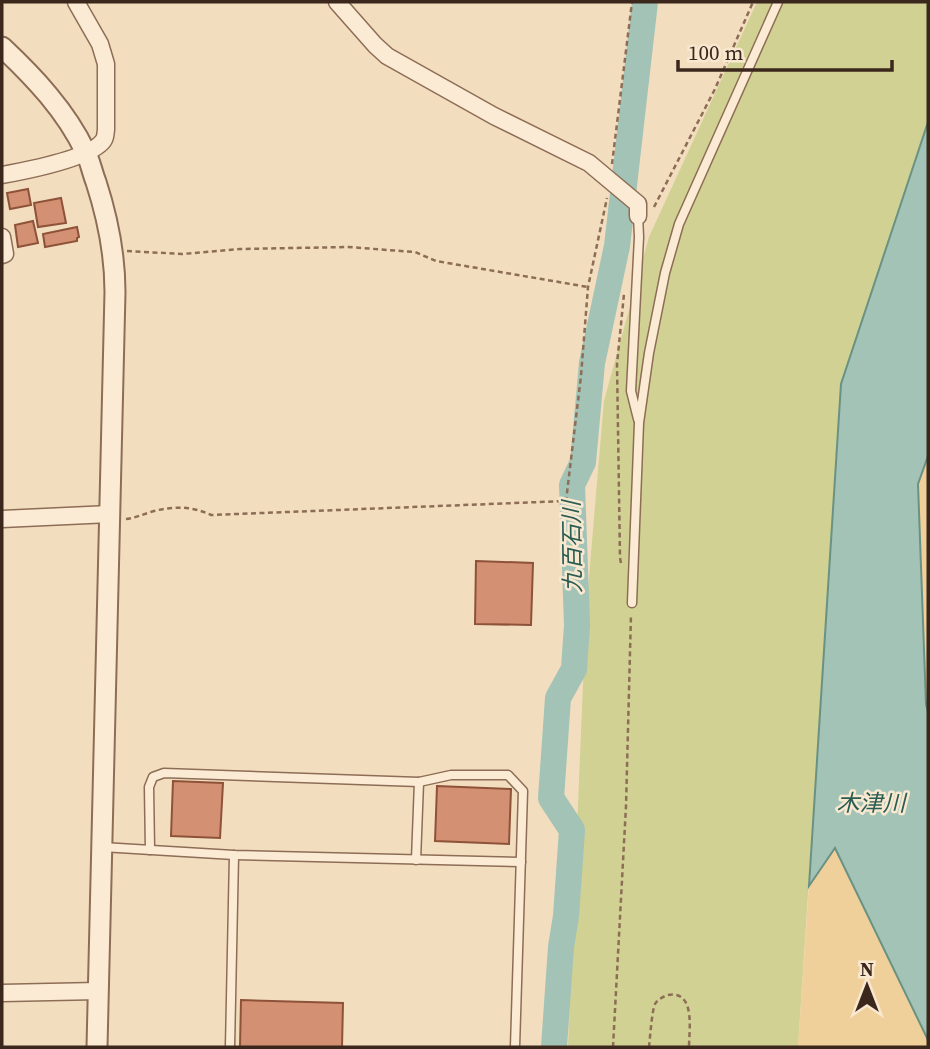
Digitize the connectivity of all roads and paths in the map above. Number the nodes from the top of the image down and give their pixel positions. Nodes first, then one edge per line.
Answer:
1 (76, 2) edge
2 (337, 2) edge
3 (632, 2) edge
4 (778, 2) edge
5 (2, 47) edge
6 (86, 152) junction
7 (2, 175) edge
8 (610, 180) junction
9 (638, 210) joint
10 (2, 237) edge
11 (113, 251) junction
12 (2, 255) edge
13 (588, 287) junction
14 (639, 423) junction
15 (110, 514) junction
16 (2, 519) edge
17 (632, 603) dead end
18 (419, 782) junction
19 (102, 847) junction
20 (150, 850) junction
21 (234, 855) junction
22 (416, 860) junction
23 (521, 862) junction
24 (98, 991) junction
25 (2, 993) edge
26 (97, 1047) edge
27 (230, 1047) edge
28 (515, 1047) edge
29 (649, 1047) edge
30 (689, 1047) edge

1 - 6 street
2 - 8 street
3 - 8 path
4 - 14 lane
5 - 6 street
6 - 7 street
6 - 11 street
8 - 9 street
8 - 13 path
9 - 14 lane
10 - 12 street
11 - 13 path
11 - 15 street
13 - 15 path
14 - 17 lane
15 - 16 street
15 - 19 street
18 - 20 lane
18 - 22 lane
18 - 23 lane
19 - 20 lane
19 - 24 street
20 - 21 lane
21 - 22 lane
21 - 27 lane
22 - 23 lane
23 - 28 lane
24 - 25 street
24 - 26 street
29 - 30 path

